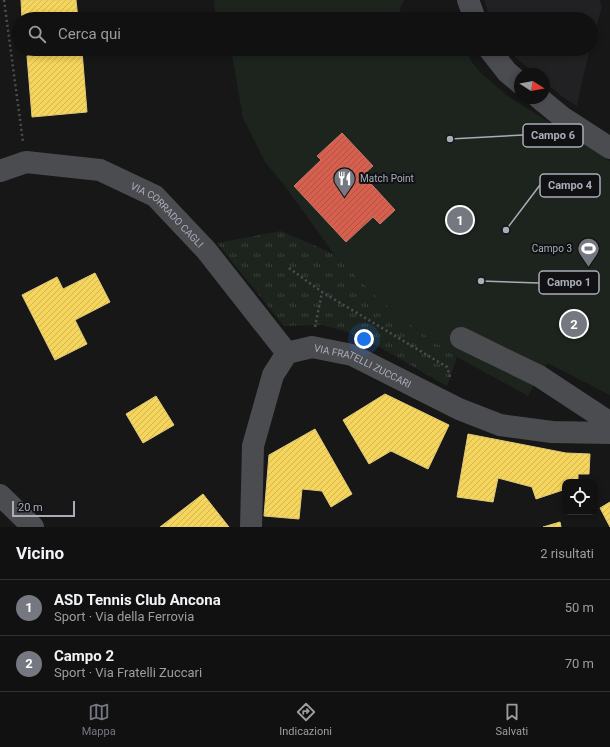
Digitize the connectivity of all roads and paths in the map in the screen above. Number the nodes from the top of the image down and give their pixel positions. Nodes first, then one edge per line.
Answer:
1 (4, 0) edge
2 (468, 0) edge
3 (472, 12) edge
4 (494, 56) edge
5 (514, 78) edge
6 (545, 104) edge
7 (610, 148) edge
8 (26, 162) junction
9 (0, 171) edge
10 (289, 268) dead end
11 (322, 292) junction
12 (461, 338) dead end
13 (312, 347) junction
14 (287, 353) junction
15 (459, 409) junction
16 (610, 424) edge
17 (610, 433) edge
18 (0, 495) edge
19 (33, 527) edge
20 (250, 527) edge

1 - 8 path
2 - 3 street
4 - 5 street
6 - 7 street
8 - 9 street, VIA CORRADO CAGLI
8 - 14 street, VIA CORRADO CAGLI
10 - 11 path
11 - 13 path
11 - 15 path
12 - 16 street
13 - 14 street, VIA FRATELLI ZUCCARI
13 - 15 street, VIA FRATELLI ZUCCARI
14 - 20 street
15 - 17 street, VIA FRATELLI ZUCCARI
18 - 19 street

